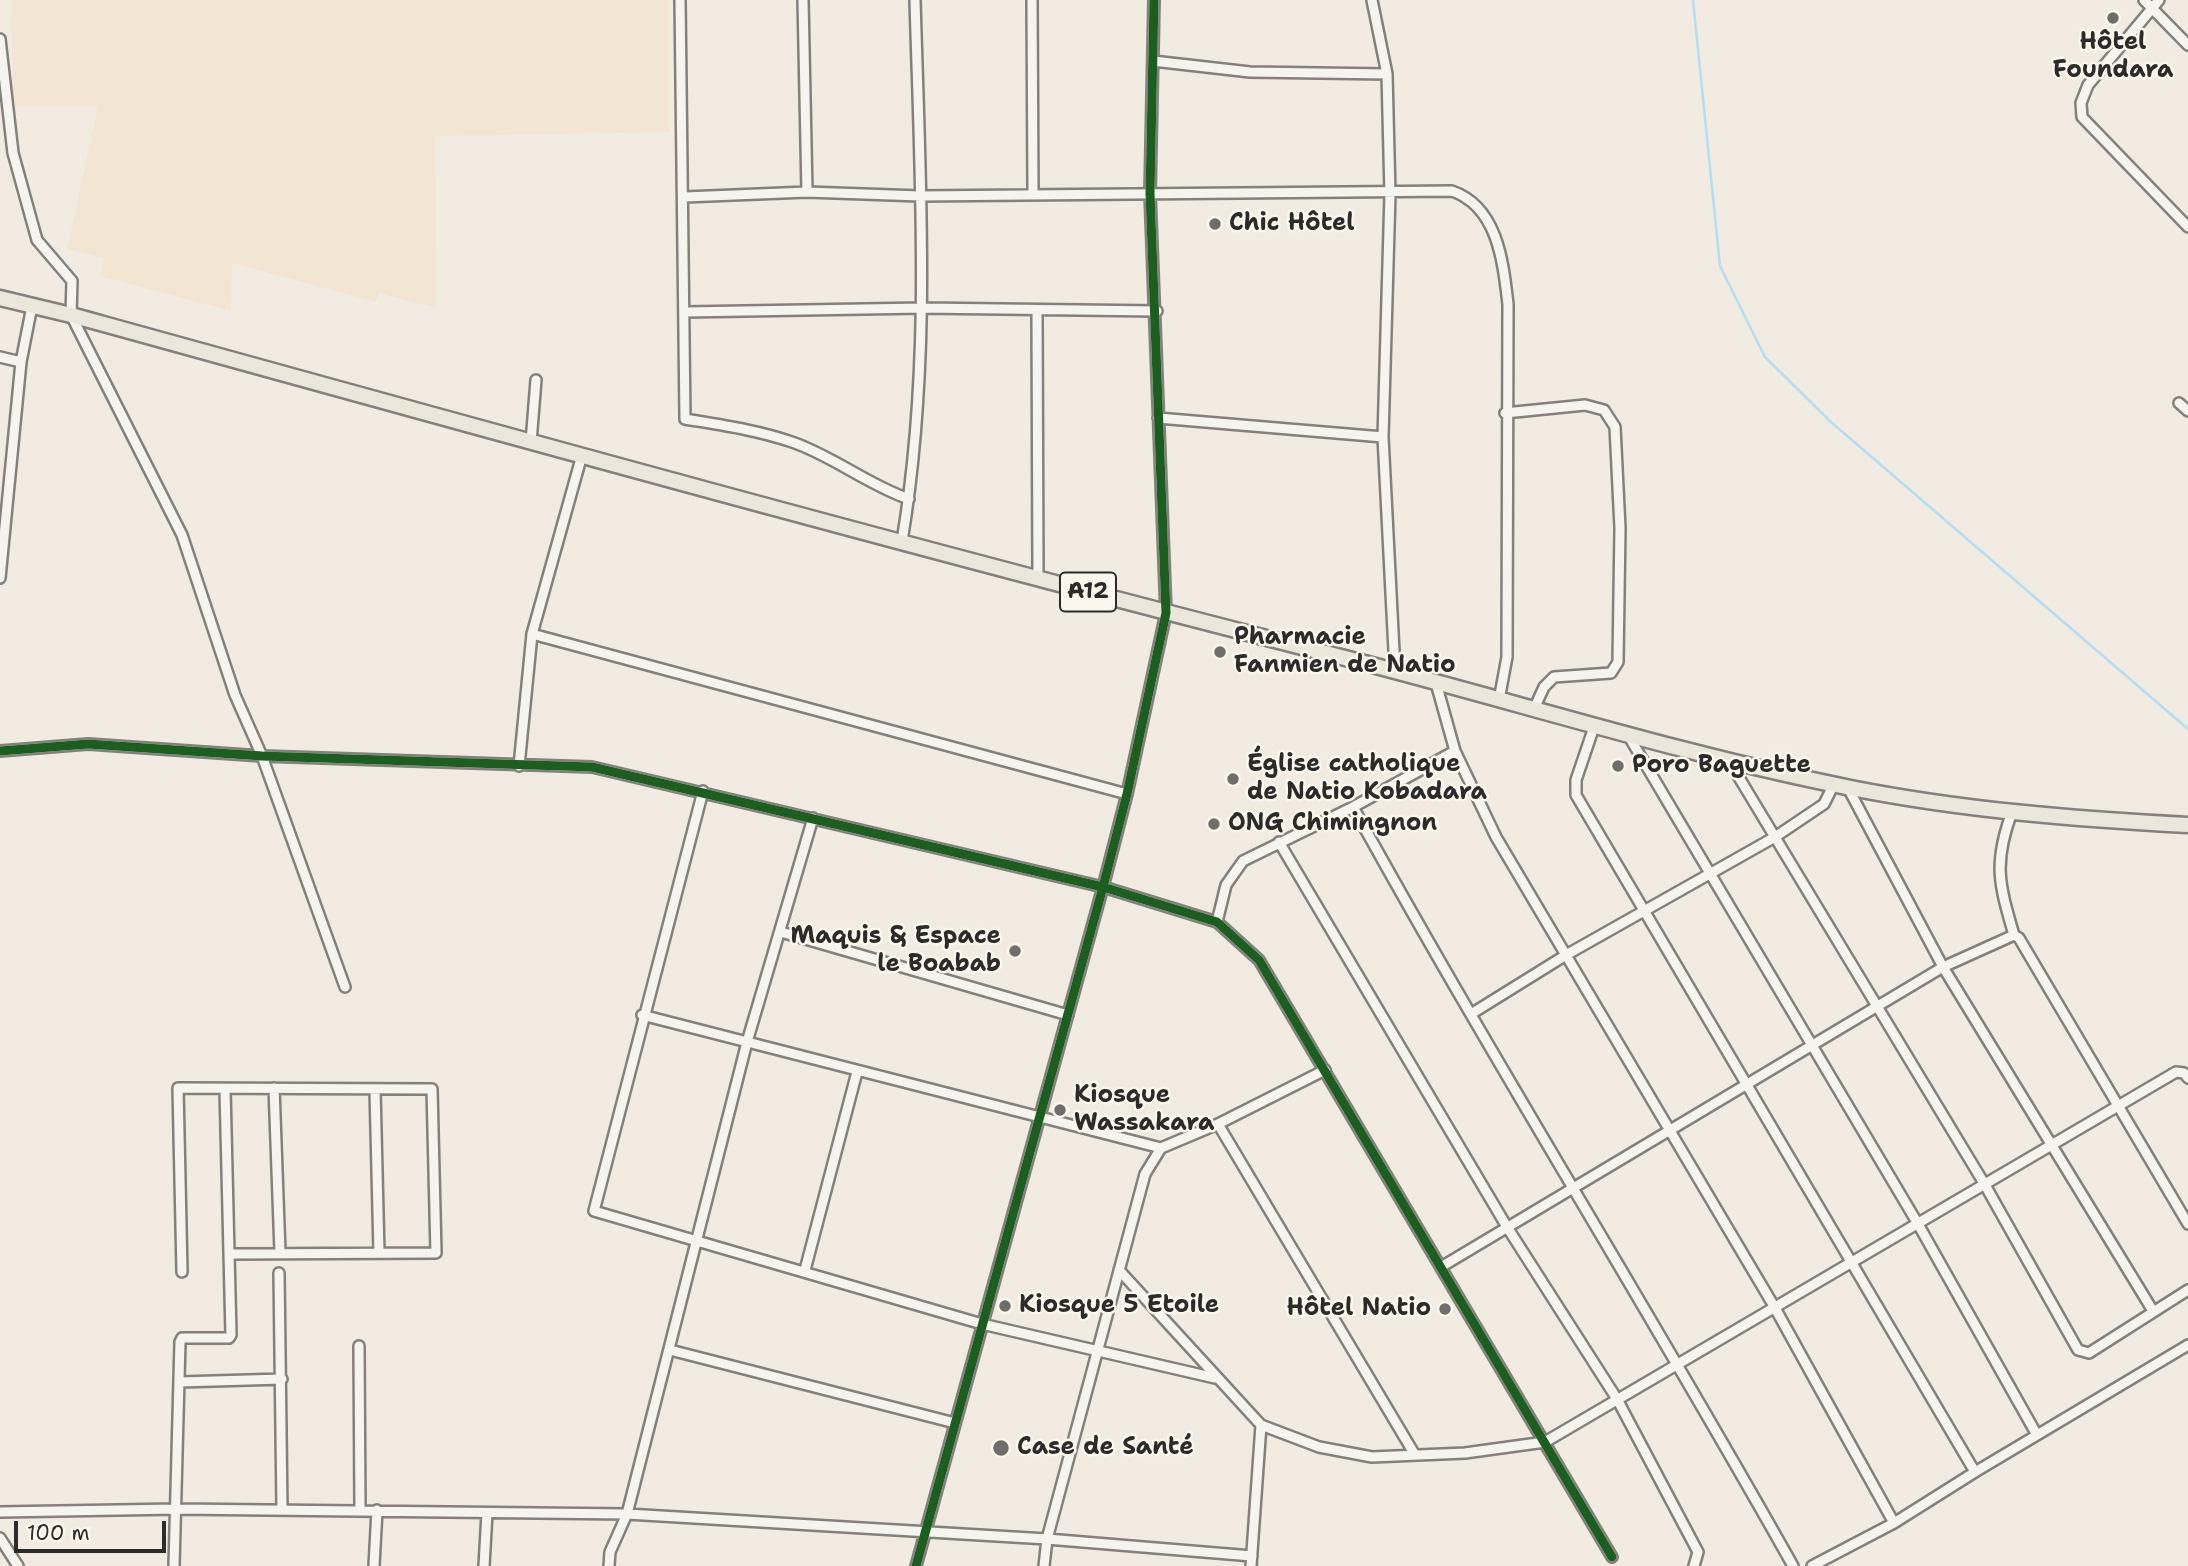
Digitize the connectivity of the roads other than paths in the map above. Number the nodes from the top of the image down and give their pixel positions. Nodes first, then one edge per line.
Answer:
1 (680, 0) edge
2 (803, 0) edge
3 (915, 0) edge
4 (1032, 0) edge
5 (1154, 0) edge
6 (1372, 0) edge
7 (2144, 0) edge
8 (2160, 0) edge
9 (2151, 9) junction
10 (0, 39) edge
11 (2188, 45) edge
12 (1153, 61) junction
13 (1387, 74) junction
14 (1, 78) edge
15 (807, 192) junction
16 (1033, 193) junction
17 (1150, 193) junction
18 (1390, 194) junction
19 (920, 196) junction
20 (685, 197) junction
21 (2188, 227) edge
22 (0, 298) edge
23 (32, 306) junction
24 (923, 308) junction
25 (1037, 311) junction
26 (1157, 311) junction
27 (685, 312) junction
28 (71, 315) junction
29 (0, 357) edge
30 (21, 362) junction
31 (536, 380) dead end
32 (2179, 403) dead end
33 (2188, 411) edge
34 (1506, 413) junction
35 (1158, 418) junction
36 (1383, 436) junction
37 (531, 442) junction
38 (582, 455) junction
39 (909, 499) junction
40 (902, 541) junction
41 (0, 578) edge
42 (1038, 579) junction
43 (1166, 613) junction
44 (532, 634) junction
45 (1395, 671) junction
46 (1436, 683) junction
47 (1499, 701) junction
48 (1534, 709) junction
49 (1595, 724) junction
50 (1627, 733) junction
51 (0, 751) edge
52 (1455, 751) junction
53 (262, 756) junction
54 (1729, 761) junction
55 (519, 766) junction
56 (1841, 786) junction
57 (703, 791) junction
58 (1127, 794) junction
59 (1353, 807) junction
60 (2012, 812) junction
61 (813, 818) junction
62 (2188, 825) edge
63 (1775, 837) junction
64 (1279, 842) junction
65 (1709, 872) junction
66 (1103, 887) junction
67 (1644, 912) junction
68 (1217, 922) junction
69 (781, 932) junction
70 (2014, 935) junction
71 (1566, 955) junction
72 (1943, 967) junction
73 (345, 987) dead end
74 (1876, 1007) junction
75 (1471, 1014) junction
76 (642, 1015) junction
77 (1068, 1015) junction
78 (747, 1042) junction
79 (1812, 1047) junction
80 (1325, 1070) junction
81 (857, 1072) junction
82 (2188, 1078) edge
83 (1745, 1086) junction
84 (274, 1088) junction
85 (225, 1089) junction
86 (375, 1090) junction
87 (2118, 1107) junction
88 (1040, 1115) junction
89 (1218, 1124) junction
90 (1670, 1132) junction
91 (2052, 1146) junction
92 (1161, 1148) junction
93 (1984, 1185) junction
94 (1572, 1187) junction
95 (1918, 1224) junction
96 (2188, 1224) edge
97 (1507, 1227) junction
98 (698, 1240) junction
99 (280, 1252) junction
100 (379, 1253) junction
101 (230, 1254) junction
102 (1853, 1262) junction
103 (1441, 1267) junction
104 (805, 1270) junction
105 (1119, 1270) junction
106 (182, 1272) dead end
107 (279, 1273) dead end
108 (2188, 1290) edge
109 (1774, 1308) junction
110 (2153, 1311) junction
111 (982, 1324) junction
112 (2188, 1345) edge
113 (359, 1346) dead end
114 (1097, 1349) junction
115 (670, 1350) junction
116 (1679, 1364) junction
117 (1217, 1378) junction
118 (282, 1380) junction
119 (180, 1382) junction
120 (1617, 1399) junction
121 (955, 1423) junction
122 (1261, 1425) junction
123 (2037, 1435) junction
124 (1545, 1442) junction
125 (1415, 1455) junction
126 (1975, 1472) junction
127 (177, 1509) junction
128 (282, 1510) junction
129 (360, 1510) junction
130 (377, 1510) junction
131 (0, 1511) edge
132 (487, 1514) junction
133 (626, 1514) junction
134 (1894, 1523) junction
135 (925, 1531) junction
136 (0, 1538) edge
137 (1046, 1539) junction
138 (1612, 1557) dead end
139 (1252, 1561) edge
140 (18, 1566) edge
141 (174, 1566) edge
142 (374, 1566) edge
143 (484, 1566) edge
144 (609, 1566) edge
145 (916, 1566) edge
146 (1044, 1566) edge
147 (1695, 1566) edge
148 (1793, 1566) edge
149 (1811, 1566) edge

1 - 20 street
2 - 15 street
3 - 19 street
4 - 16 street
5 - 12 street
6 - 13 street
7 - 9 street
8 - 9 street
9 - 11 street
9 - 21 street
10 - 14 street
12 - 13 street
12 - 17 street
13 - 18 street
14 - 28 street
15 - 19 street
15 - 20 street
16 - 17 street
16 - 19 street
17 - 18 street
17 - 26 street
18 - 34 street
18 - 36 street
19 - 24 street
20 - 27 street
22 - 23 main road, A12
23 - 28 main road, A12
23 - 30 street
24 - 25 street
24 - 27 street
24 - 39 street
25 - 26 street
25 - 42 street
26 - 35 street
27 - 39 street
28 - 37 main road, A12
28 - 53 street
29 - 30 street
30 - 41 street
31 - 37 street
32 - 33 street
34 - 47 street
34 - 48 street
35 - 36 street
35 - 43 street
36 - 45 street
37 - 38 main road, A12
38 - 40 main road, A12
38 - 44 street
39 - 40 street
40 - 42 main road, A12
42 - 43 main road, A12
43 - 45 main road, A12
43 - 58 street
44 - 55 street
44 - 58 street
45 - 46 main road, A12
46 - 47 main road, A12
46 - 52 street
47 - 48 main road, A12
48 - 49 main road, A12
49 - 50 main road, A12
49 - 67 street
50 - 54 main road, A12
50 - 65 street
51 - 53 street
52 - 59 street
52 - 71 street
53 - 55 street
53 - 73 street
54 - 56 main road, A12
54 - 63 street
55 - 57 street
56 - 60 main road, A12
56 - 63 street
56 - 72 street
57 - 61 street
57 - 76 street
58 - 66 street
59 - 64 street
59 - 75 street
60 - 62 main road, A12
60 - 70 street
61 - 66 street
61 - 69 street
63 - 65 street
63 - 74 street
64 - 68 street
64 - 97 street
65 - 67 street
65 - 79 street
66 - 68 street
66 - 77 street
67 - 71 street
67 - 83 street
68 - 80 street
69 - 77 street
69 - 78 street
70 - 72 street
70 - 87 street
71 - 75 street
71 - 90 street
72 - 74 street
72 - 91 street
74 - 79 street
74 - 93 street
75 - 94 street
76 - 78 street
76 - 98 street
77 - 88 street
78 - 81 street
78 - 98 street
79 - 83 street
79 - 95 street
80 - 89 street
80 - 103 street
81 - 88 street
81 - 104 street
82 - 87 street
83 - 90 street
83 - 102 street
84 - 85 street
84 - 86 street
84 - 99 street
85 - 101 street
85 - 106 street
86 - 100 street
86 - 100 street
87 - 91 street
87 - 96 street
88 - 92 street
88 - 111 street
89 - 92 street
89 - 125 street
90 - 94 street
90 - 109 street
91 - 93 street
91 - 110 street
92 - 105 street
93 - 95 street
93 - 110 street
94 - 97 street
94 - 116 street
95 - 102 street
95 - 123 street
97 - 103 street
97 - 120 street
98 - 104 street
98 - 115 street
99 - 100 street
99 - 101 street
101 - 119 street
102 - 109 street
102 - 126 street
103 - 124 street
104 - 111 street
105 - 114 street
105 - 117 street
107 - 118 street
108 - 110 street
109 - 116 street
109 - 134 street
111 - 114 street
111 - 121 street
112 - 123 street
113 - 129 street
114 - 117 street
114 - 137 street
115 - 121 street
115 - 133 street
116 - 120 street
116 - 148 street
117 - 122 street
118 - 119 street
118 - 128 street
119 - 127 street
120 - 124 street
120 - 147 street
121 - 135 street
122 - 125 street
122 - 139 street
123 - 126 street
124 - 125 street
124 - 138 street
126 - 134 street
127 - 128 street
127 - 131 street
127 - 141 street
128 - 129 street
129 - 130 street
130 - 132 street
130 - 142 street
132 - 133 street
132 - 143 street
133 - 135 street
133 - 144 street
134 - 149 street
135 - 137 street
135 - 145 street
136 - 140 street
137 - 139 street
137 - 146 street

